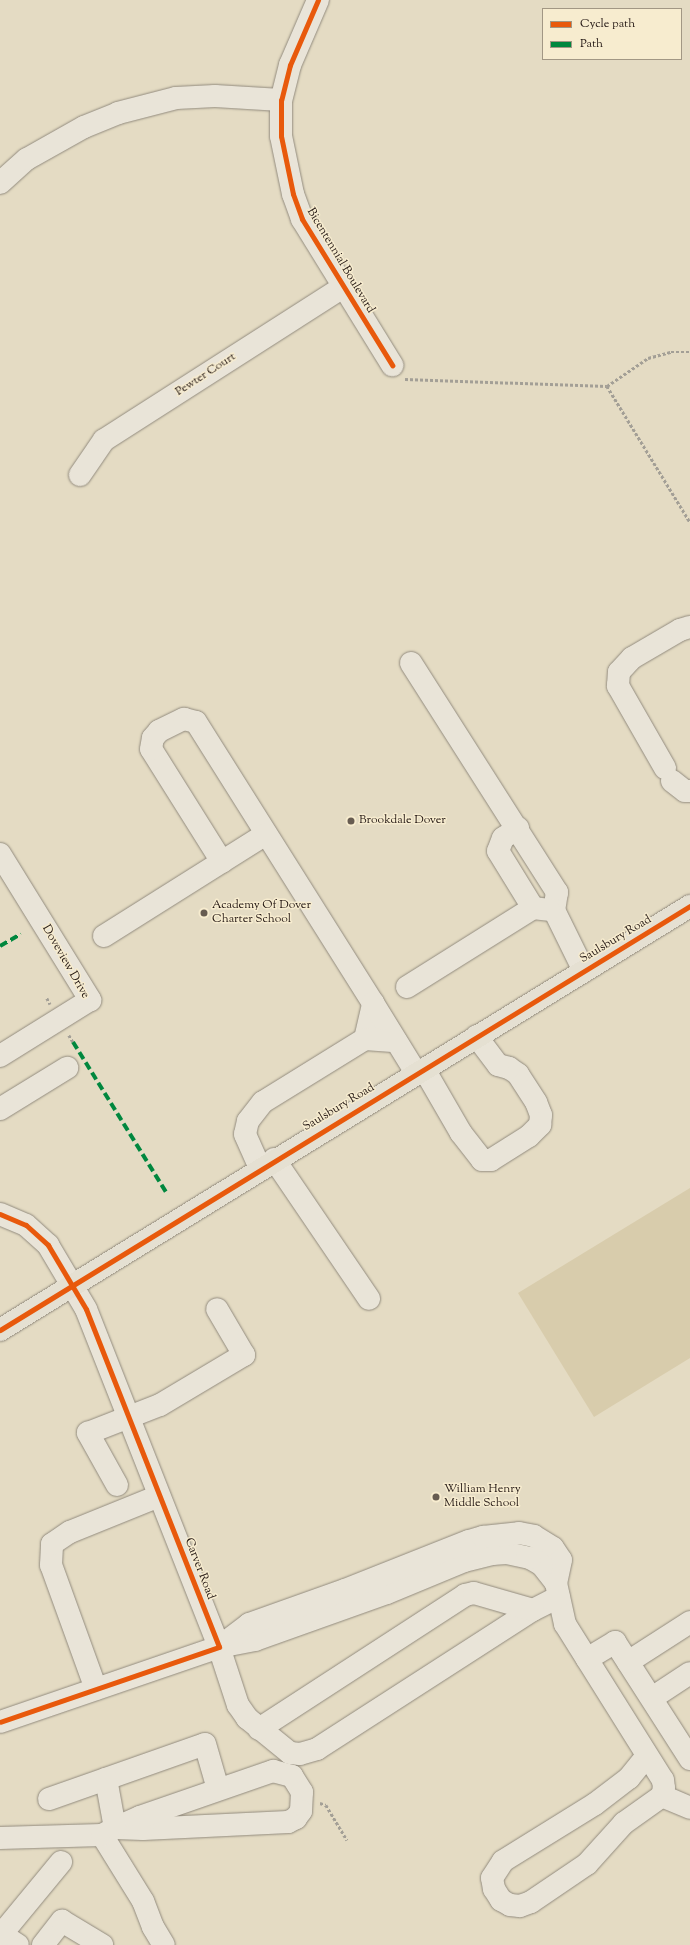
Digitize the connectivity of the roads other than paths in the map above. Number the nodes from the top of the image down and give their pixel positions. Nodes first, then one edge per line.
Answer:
1 (318, 0) edge
2 (281, 100) junction
3 (0, 183) edge
4 (343, 287) junction
5 (398, 372) road end
6 (80, 475) dead end
7 (690, 627) edge
8 (410, 663) dead end
9 (676, 780) edge
10 (514, 830) junction
11 (266, 834) junction
12 (0, 854) edge
13 (222, 862) junction
14 (690, 906) edge
15 (546, 910) junction
16 (104, 936) dead end
17 (584, 971) junction
18 (407, 987) dead end
19 (373, 1002) junction
20 (476, 1036) junction
21 (365, 1039) junction
22 (396, 1041) junction
23 (0, 1056) edge
24 (67, 1068) dead end
25 (420, 1071) junction
26 (0, 1109) edge
27 (267, 1164) junction
28 (0, 1214) edge
29 (73, 1284) junction
30 (369, 1299) dead end
31 (217, 1309) dead end
32 (0, 1330) edge
33 (129, 1417) junction
34 (117, 1484) dead end
35 (159, 1496) junction
36 (558, 1590) junction
37 (533, 1610) junction
38 (690, 1622) edge
39 (219, 1647) junction
40 (587, 1659) junction
41 (628, 1662) junction
42 (690, 1673) edge
43 (96, 1689) junction
44 (652, 1698) junction
45 (0, 1722) edge
46 (259, 1729) junction
47 (687, 1749) edge
48 (647, 1756) junction
49 (106, 1779) junction
50 (218, 1789) junction
51 (662, 1796) junction
52 (49, 1799) dead end
53 (690, 1808) edge
54 (108, 1832) junction
55 (0, 1838) edge
56 (61, 1862) dead end
57 (6, 1938) edge
58 (43, 1945) edge
59 (102, 1945) edge
60 (164, 1945) edge

1 - 2 street, Bicentennial Boulevard
2 - 3 street
2 - 4 street, Bicentennial Boulevard
4 - 5 street, Bicentennial Boulevard
4 - 6 street, Pewter Court
7 - 9 street
8 - 10 street
10 - 15 street
10 - 15 street
11 - 13 street
11 - 13 street
11 - 19 street
12 - 23 street, Doveview Drive
13 - 16 street
14 - 17 main road, Saulsbury Road
15 - 17 street
15 - 18 street
17 - 20 main road, Saulsbury Road
19 - 21 street
19 - 22 street
20 - 25 main road, Saulsbury Road
20 - 25 street
21 - 22 street
21 - 27 street
22 - 25 street
24 - 26 street
25 - 27 main road, Saulsbury Road
27 - 29 main road, Saulsbury Road
27 - 30 street
28 - 29 street, Carver Road
29 - 32 main road, Saulsbury Road
29 - 33 street, Carver Road
31 - 33 street
33 - 34 street
33 - 35 street, Carver Road
35 - 39 street, Carver Road
35 - 43 street
36 - 37 street, Carver Road
36 - 39 street
36 - 40 street
37 - 46 street
37 - 46 street, Carver Road
38 - 41 street
39 - 43 street
39 - 46 street, Carver Road
40 - 41 street
40 - 48 street
41 - 44 street
42 - 44 street
43 - 45 street
44 - 47 street
48 - 51 street
48 - 51 street
49 - 50 street
49 - 52 street
49 - 54 street
50 - 54 street
50 - 54 street
51 - 53 street
54 - 55 street
54 - 60 street
56 - 57 street
58 - 59 street

